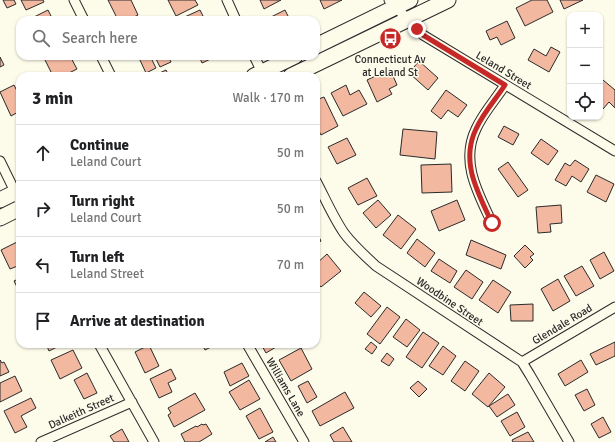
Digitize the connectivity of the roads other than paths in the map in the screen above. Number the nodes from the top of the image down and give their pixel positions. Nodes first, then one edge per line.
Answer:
1 (74, 0) edge
2 (227, 0) edge
3 (410, 0) edge
4 (448, 0) edge
5 (392, 3) edge
6 (82, 16) edge
7 (234, 16) edge
8 (407, 19) junction
9 (320, 44) edge
10 (103, 60) edge
11 (255, 60) edge
12 (288, 60) edge
13 (108, 72) edge
14 (259, 72) edge
15 (266, 72) edge
16 (299, 72) edge
17 (505, 85) junction
18 (615, 151) edge
19 (0, 161) edge
20 (320, 189) edge
21 (16, 191) edge
22 (16, 196) edge
23 (0, 200) edge
24 (16, 210) edge
25 (0, 218) edge
26 (492, 223) dead end
27 (615, 307) edge
28 (101, 348) edge
29 (249, 348) edge
30 (522, 362) junction
31 (132, 402) junction
32 (41, 442) edge
33 (154, 442) edge
34 (304, 442) edge
35 (569, 442) edge

1 - 6 street
2 - 7 street
3 - 5 main road
4 - 8 main road
5 - 8 street, Leland Street
5 - 9 main road
8 - 16 main road
8 - 17 street, Leland Street
10 - 13 street
11 - 14 street
12 - 15 main road
17 - 18 street, Leland Street
17 - 26 street
19 - 21 street
20 - 30 street, Woodbine Street
22 - 23 main road
24 - 25 main road
27 - 30 street, Glendale Road
28 - 31 street
29 - 34 street, Williams Lane
30 - 35 street, Woodbine Street
31 - 32 street, Dalkeith Street
31 - 33 street

